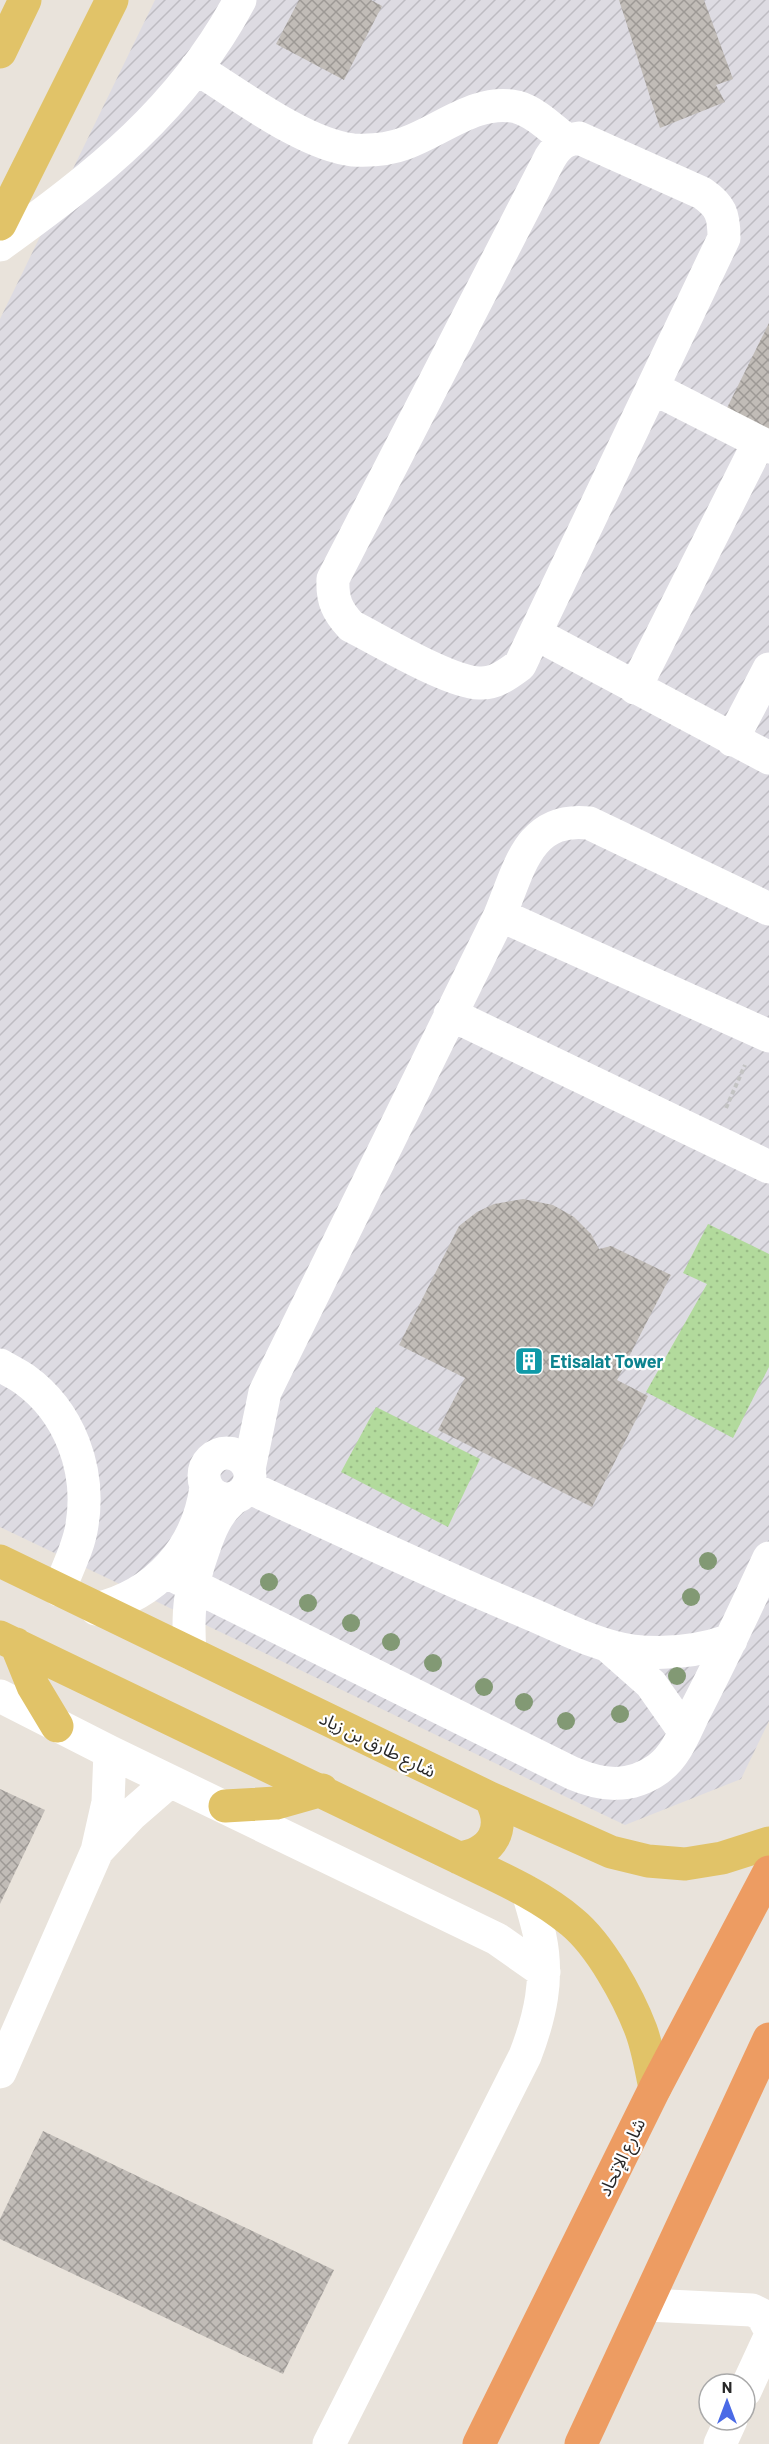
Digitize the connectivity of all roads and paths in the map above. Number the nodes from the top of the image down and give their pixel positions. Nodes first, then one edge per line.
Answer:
1 (25, 0) edge
2 (112, 0) edge
3 (240, 0) edge
4 (0, 52) edge
5 (196, 68) junction
6 (566, 140) junction
7 (0, 224) edge
8 (0, 244) edge
9 (653, 388) junction
10 (764, 445) edge
11 (536, 634) junction
12 (769, 669) edge
13 (635, 688) junction
14 (732, 740) junction
15 (769, 758) edge
16 (769, 909) edge
17 (500, 915) junction
18 (450, 1014) junction
19 (764, 1034) edge
20 (712, 1139) junction
21 (769, 1167) edge
22 (0, 1365) edge
23 (265, 1392) junction
24 (234, 1486) junction
25 (769, 1558) edge
26 (0, 1561) edge
27 (178, 1578) junction
28 (59, 1590) junction
29 (96, 1610) junction
30 (731, 1640) junction
31 (8, 1641) edge
32 (606, 1645) junction
33 (190, 1653) junction
34 (0, 1696) edge
35 (57, 1726) junction
36 (684, 1731) junction
37 (110, 1752) junction
38 (170, 1781) junction
39 (322, 1790) junction
40 (490, 1798) junction
41 (225, 1806) junction
42 (769, 1843) edge
43 (97, 1851) junction
44 (459, 1858) junction
45 (769, 1872) edge
46 (528, 1892) junction
47 (544, 1972) junction
48 (769, 2039) edge
49 (0, 2072) edge
50 (655, 2088) junction
51 (647, 2305) junction
52 (769, 2328) edge
53 (769, 2339) edge
54 (754, 2372) edge
55 (329, 2444) edge
56 (479, 2444) edge
57 (581, 2444) edge

1 - 4 main road
2 - 7 main road
3 - 5 street
5 - 6 street
5 - 8 street
6 - 9 street
6 - 11 street
9 - 10 street
9 - 11 street
10 - 13 street
11 - 13 street
12 - 14 street
13 - 14 street
14 - 15 street
16 - 17 street
17 - 18 street
17 - 19 street
18 - 20 street
18 - 23 street
19 - 20 path
20 - 21 street
22 - 28 street
23 - 24 street
23 - 24 street
24 - 27 street
24 - 32 street
25 - 30 street
26 - 28 main road, شارع طارق بن زياد
27 - 29 street
27 - 33 street
27 - 36 street
28 - 29 main road, شارع طارق بن زياد
29 - 33 main road, شارع طارق بن زياد
30 - 32 street
30 - 36 street
31 - 35 main road
31 - 39 main road
32 - 36 street
33 - 40 main road, شارع طارق بن زياد
34 - 35 street
35 - 37 street
37 - 38 street
37 - 43 street
38 - 41 street
38 - 43 street
39 - 41 main road
39 - 44 main road
40 - 42 main road, شارع طارق بن زياد
40 - 44 main road
41 - 47 street
43 - 49 street
44 - 46 main road
45 - 50 highway, شارع الإتحاد
46 - 47 street
46 - 50 main road
47 - 55 street
48 - 51 highway
50 - 56 highway, شارع الإتحاد
51 - 52 street
51 - 57 highway
53 - 54 street

